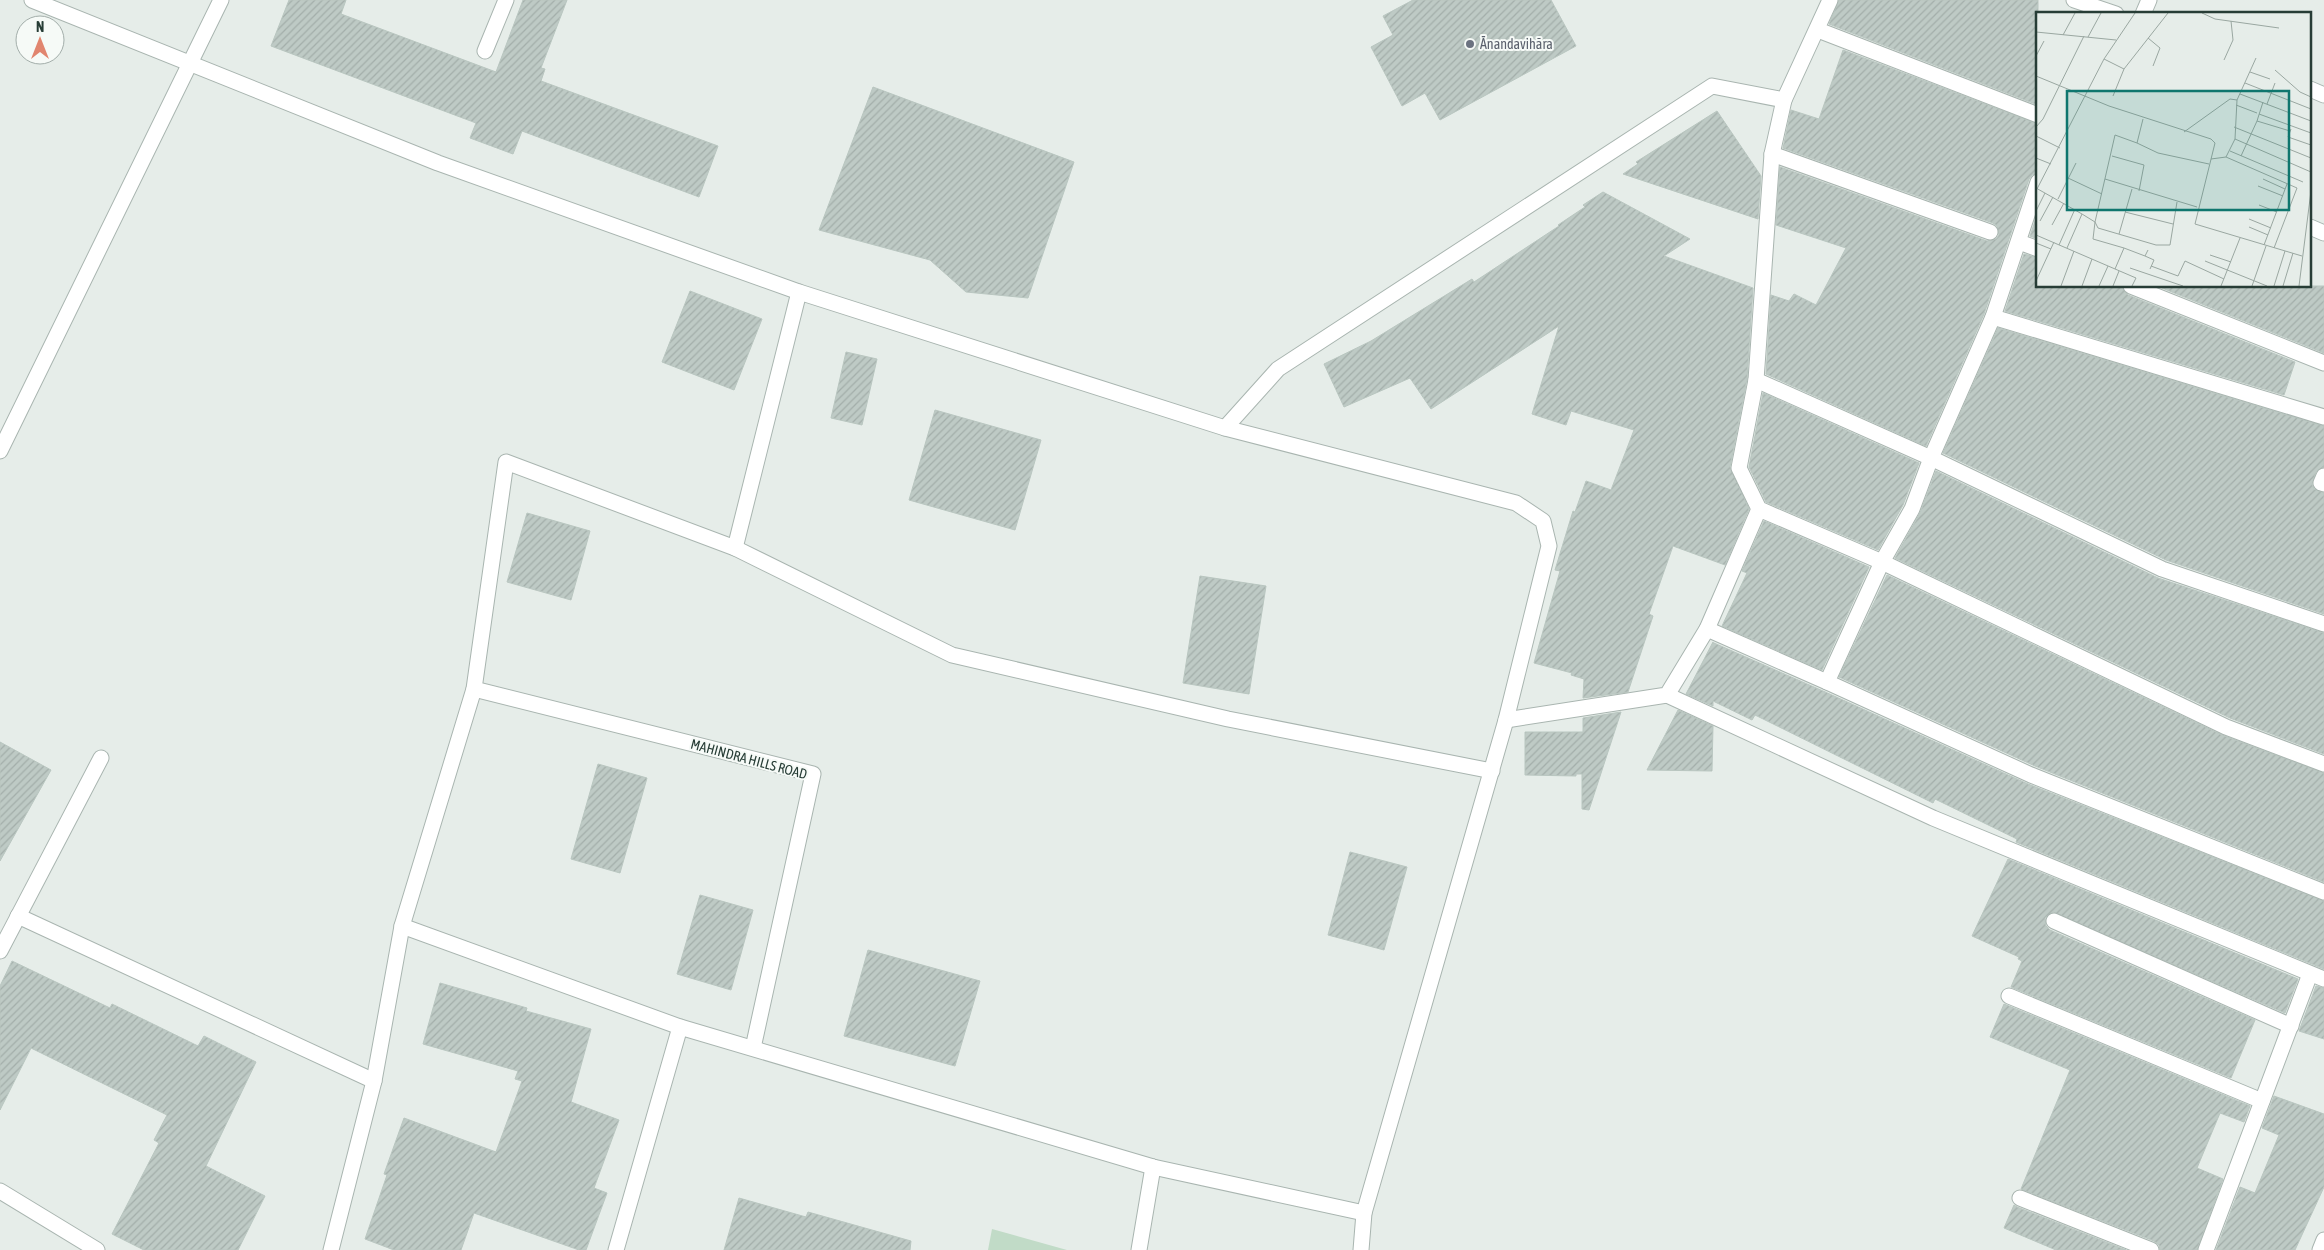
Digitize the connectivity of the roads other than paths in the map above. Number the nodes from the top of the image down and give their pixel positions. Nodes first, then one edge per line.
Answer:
1 (32, 0) edge
2 (221, 0) edge
3 (506, 0) edge
4 (1830, 0) edge
5 (2074, 0) edge
6 (2149, 0) edge
7 (2110, 12) edge
8 (2144, 12) edge
9 (1818, 30) junction
10 (485, 51) dead end
11 (191, 62) junction
12 (2312, 90) edge
13 (2324, 95) edge
14 (1784, 100) junction
15 (2036, 114) edge
16 (1772, 154) junction
17 (2036, 188) edge
18 (2312, 228) edge
19 (1990, 232) dead end
20 (2324, 233) edge
21 (2019, 242) junction
22 (2036, 249) edge
23 (2136, 288) edge
24 (799, 292) junction
25 (1993, 317) junction
26 (2324, 362) edge
27 (1756, 380) junction
28 (2324, 417) edge
29 (1225, 428) junction
30 (0, 450) edge
31 (1931, 458) junction
32 (2324, 476) edge
33 (2324, 484) edge
34 (1759, 509) junction
35 (735, 548) junction
36 (1882, 562) junction
37 (2324, 624) edge
38 (1707, 629) junction
39 (1827, 682) junction
40 (474, 688) junction
41 (1668, 695) junction
42 (1506, 720) junction
43 (101, 758) dead end
44 (2324, 764) edge
45 (1492, 772) junction
46 (2324, 892) edge
47 (18, 916) junction
48 (2054, 921) dead end
49 (402, 926) junction
50 (0, 951) edge
51 (2317, 977) edge
52 (2008, 996) dead end
53 (2291, 1026) junction
54 (680, 1027) junction
55 (753, 1048) junction
56 (374, 1081) junction
57 (2262, 1101) junction
58 (1152, 1167) junction
59 (0, 1192) edge
60 (2020, 1198) dead end
61 (1364, 1213) junction
62 (2324, 1240) edge
63 (88, 1248) edge
64 (331, 1250) edge
65 (616, 1250) edge
66 (1139, 1250) edge
67 (1361, 1250) edge
68 (2151, 1250) edge
69 (2206, 1250) edge
70 (2320, 1250) edge

1 - 11 street
2 - 11 street
3 - 10 street
4 - 9 street
5 - 7 street
6 - 8 street
9 - 14 street
9 - 15 street
11 - 24 street
11 - 30 street
12 - 13 street
14 - 16 street
14 - 29 street
16 - 19 street
16 - 27 street
17 - 21 street
18 - 20 street
21 - 22 street
21 - 25 street
23 - 26 street
24 - 29 street
24 - 35 street
25 - 28 street
25 - 31 street
27 - 31 street
27 - 34 street
29 - 42 street
31 - 36 street
31 - 37 street
32 - 33 street
34 - 36 street
34 - 38 street
35 - 40 street
35 - 45 street
36 - 39 street
36 - 44 street
38 - 39 street
38 - 41 street
39 - 46 street
40 - 49 street
40 - 55 street, MAHINDRA HILLS ROAD
41 - 42 street
41 - 51 street
42 - 45 street
43 - 47 street
45 - 61 street
47 - 50 street
47 - 56 street
48 - 53 street
49 - 54 street
49 - 56 street
51 - 53 street
52 - 57 street
53 - 57 street
54 - 55 street
54 - 65 street
55 - 58 street
56 - 64 street
57 - 69 street
58 - 61 street
58 - 66 street
59 - 63 street
60 - 68 street
61 - 67 street
62 - 70 street

